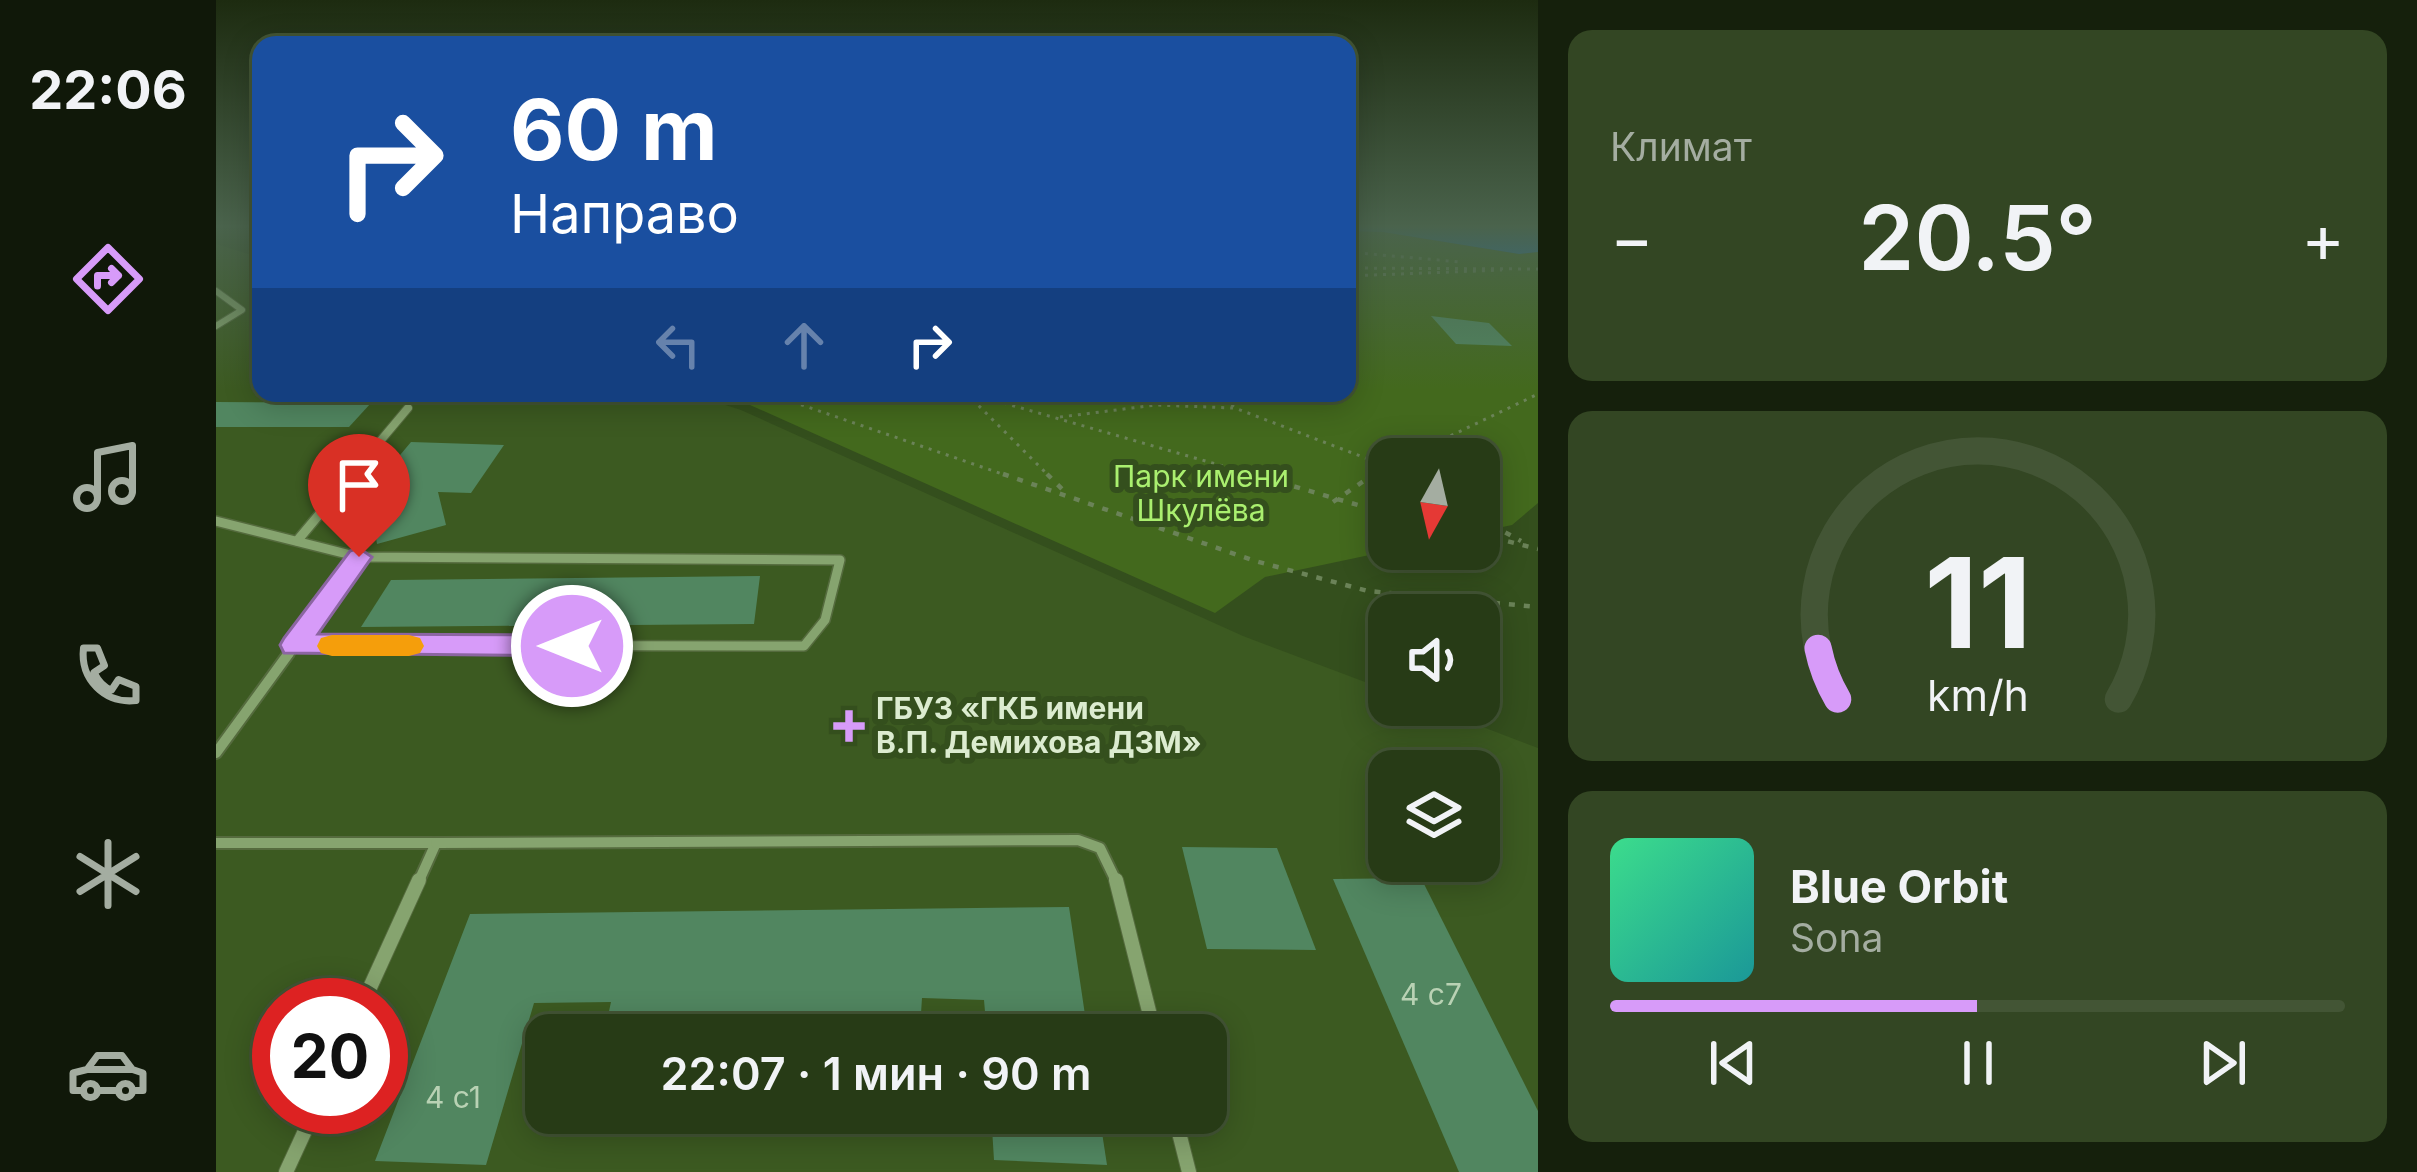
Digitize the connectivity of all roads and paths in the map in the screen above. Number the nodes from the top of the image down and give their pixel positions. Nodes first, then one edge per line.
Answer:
1 (216, 291) edge
2 (216, 326) edge
3 (1538, 394) edge
4 (793, 402) edge
5 (977, 402) edge
6 (999, 402) edge
7 (1228, 402) edge
8 (408, 408) dead end
9 (1235, 408) junction
10 (1054, 418) junction
11 (1446, 438) edge
12 (1368, 458) edge
13 (1368, 479) edge
14 (1072, 499) junction
15 (1333, 502) junction
16 (1368, 510) edge
17 (216, 521) edge
18 (1500, 530) edge
19 (1500, 539) edge
20 (297, 541) junction
21 (1529, 546) junction
22 (1538, 549) edge
23 (359, 557) junction
24 (1538, 608) edge
25 (294, 645) junction
26 (216, 753) edge
27 (436, 842) junction
28 (216, 843) edge
29 (374, 978) edge
30 (1150, 1014) edge
31 (304, 1134) edge
32 (1179, 1134) edge
33 (286, 1172) edge
34 (1189, 1172) edge

1 - 2 lane
3 - 11 path
4 - 14 path
5 - 14 path
6 - 10 path
7 - 9 path
8 - 20 lane
9 - 10 path
9 - 12 path
10 - 15 path
13 - 15 path
14 - 24 path
15 - 16 path
17 - 20 lane
18 - 21 path
19 - 21 path
20 - 23 lane
21 - 22 path
23 - 25 lane
23 - 25 lane
25 - 26 lane
27 - 28 lane
27 - 29 lane
27 - 30 lane
31 - 33 lane
32 - 34 lane

